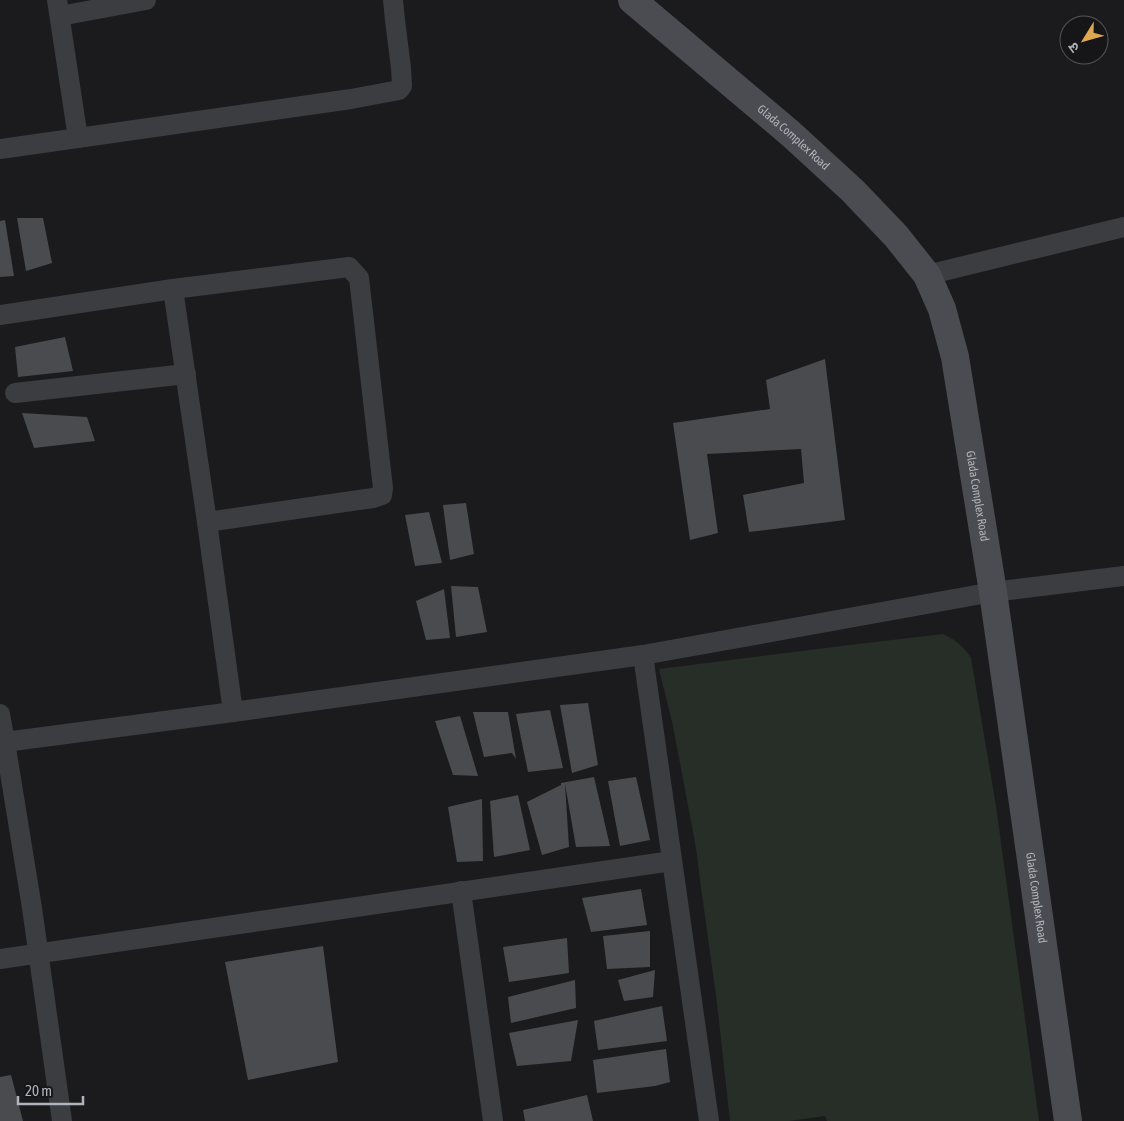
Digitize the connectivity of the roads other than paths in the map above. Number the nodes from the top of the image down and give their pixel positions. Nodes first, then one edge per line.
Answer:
1 (146, 0) edge
2 (393, 0) edge
3 (632, 0) edge
4 (59, 8) edge
5 (78, 138) junction
6 (0, 149) edge
7 (1124, 227) edge
8 (927, 276) junction
9 (173, 290) junction
10 (0, 315) edge
11 (186, 374) junction
12 (15, 393) dead end
13 (207, 522) junction
14 (1124, 576) edge
15 (993, 592) junction
16 (643, 655) junction
17 (233, 712) junction
18 (0, 714) edge
19 (5, 742) junction
20 (672, 861) junction
21 (461, 892) junction
22 (38, 953) junction
23 (0, 959) edge
24 (62, 1121) edge
25 (493, 1121) edge
26 (709, 1121) edge
27 (1068, 1121) edge

1 - 4 street
2 - 5 street
3 - 8 street, Glada Complex Road
4 - 5 street
5 - 6 street
7 - 8 street
8 - 15 street, Glada Complex Road
9 - 10 street
9 - 11 street
9 - 13 street
11 - 12 street
11 - 13 street
13 - 17 street
14 - 15 street
15 - 16 street
15 - 27 street, Glada Complex Road
16 - 17 street
16 - 20 street
17 - 19 street
18 - 19 street
19 - 22 street
20 - 21 street
20 - 26 street
21 - 22 street
21 - 25 street
22 - 23 street
22 - 24 street

